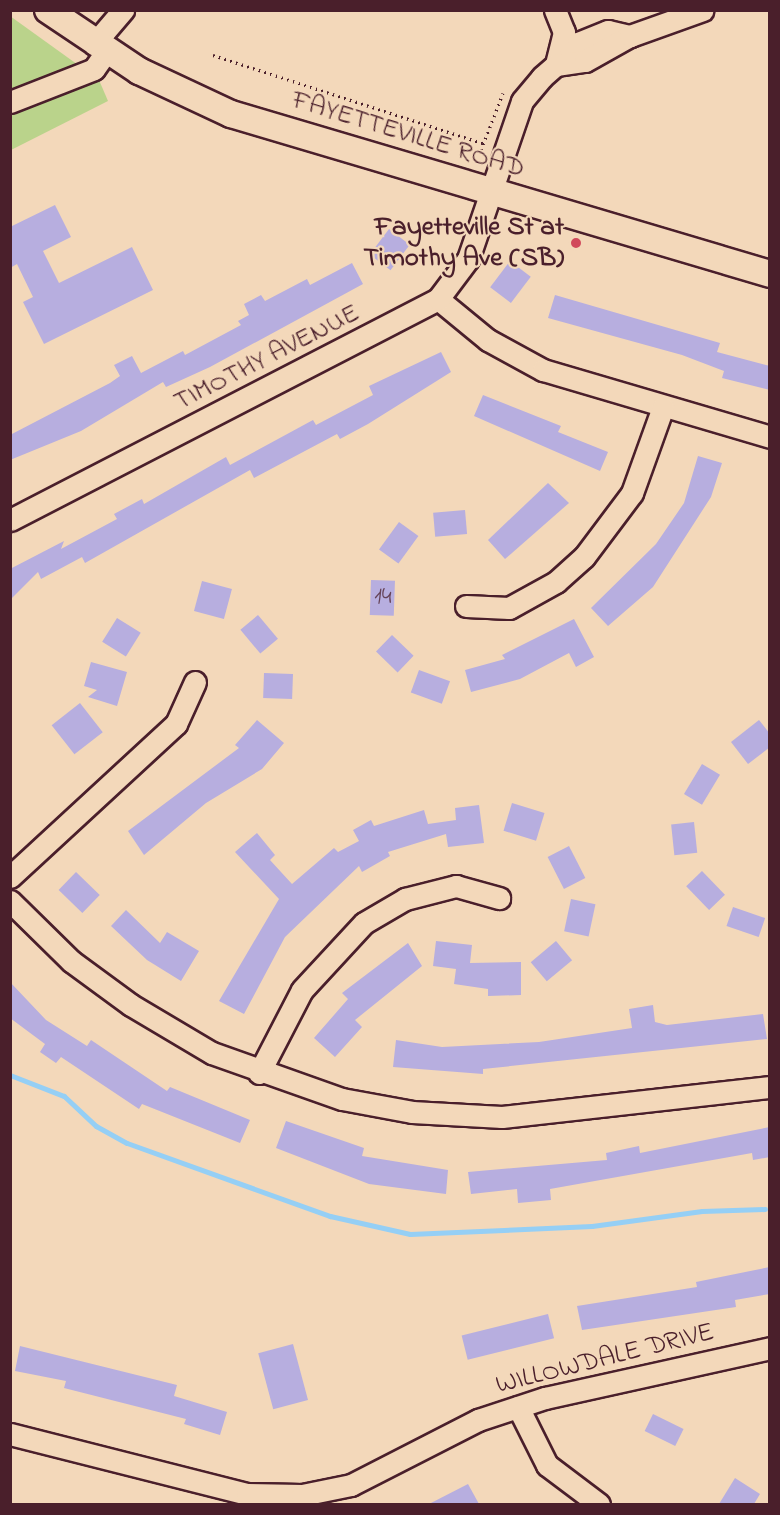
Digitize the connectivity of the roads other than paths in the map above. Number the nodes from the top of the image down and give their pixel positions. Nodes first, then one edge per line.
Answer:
1 (48, 10) edge
2 (123, 10) edge
3 (555, 10) edge
4 (703, 10) edge
5 (651, 19) edge
6 (100, 48) junction
7 (561, 63) junction
8 (10, 102) edge
9 (492, 191) junction
10 (770, 274) edge
11 (438, 299) junction
12 (663, 407) junction
13 (770, 437) edge
14 (10, 520) edge
15 (466, 606) dead end
16 (195, 682) dead end
17 (10, 877) edge
18 (499, 898) dead end
19 (10, 901) edge
20 (259, 1073) junction
21 (770, 1087) edge
22 (770, 1348) edge
23 (518, 1407) junction
24 (10, 1434) edge
25 (598, 1504) edge

1 - 6 main road, FAYETTEVILLE ROAD
2 - 6 street
3 - 7 street
4 - 5 street
5 - 7 street, TIMOTHY AVENUE
6 - 8 street
6 - 9 main road, FAYETTEVILLE ROAD
7 - 9 street, TIMOTHY AVENUE
9 - 10 main road, FAYETTEVILLE ROAD
9 - 11 street, TIMOTHY AVENUE
11 - 12 street
11 - 14 street, TIMOTHY AVENUE
12 - 13 street
12 - 15 street
16 - 17 street
18 - 20 street
19 - 20 street
20 - 21 street
22 - 23 street, WILLOWDALE DRIVE
23 - 24 street, WILLOWDALE DRIVE
23 - 25 street

